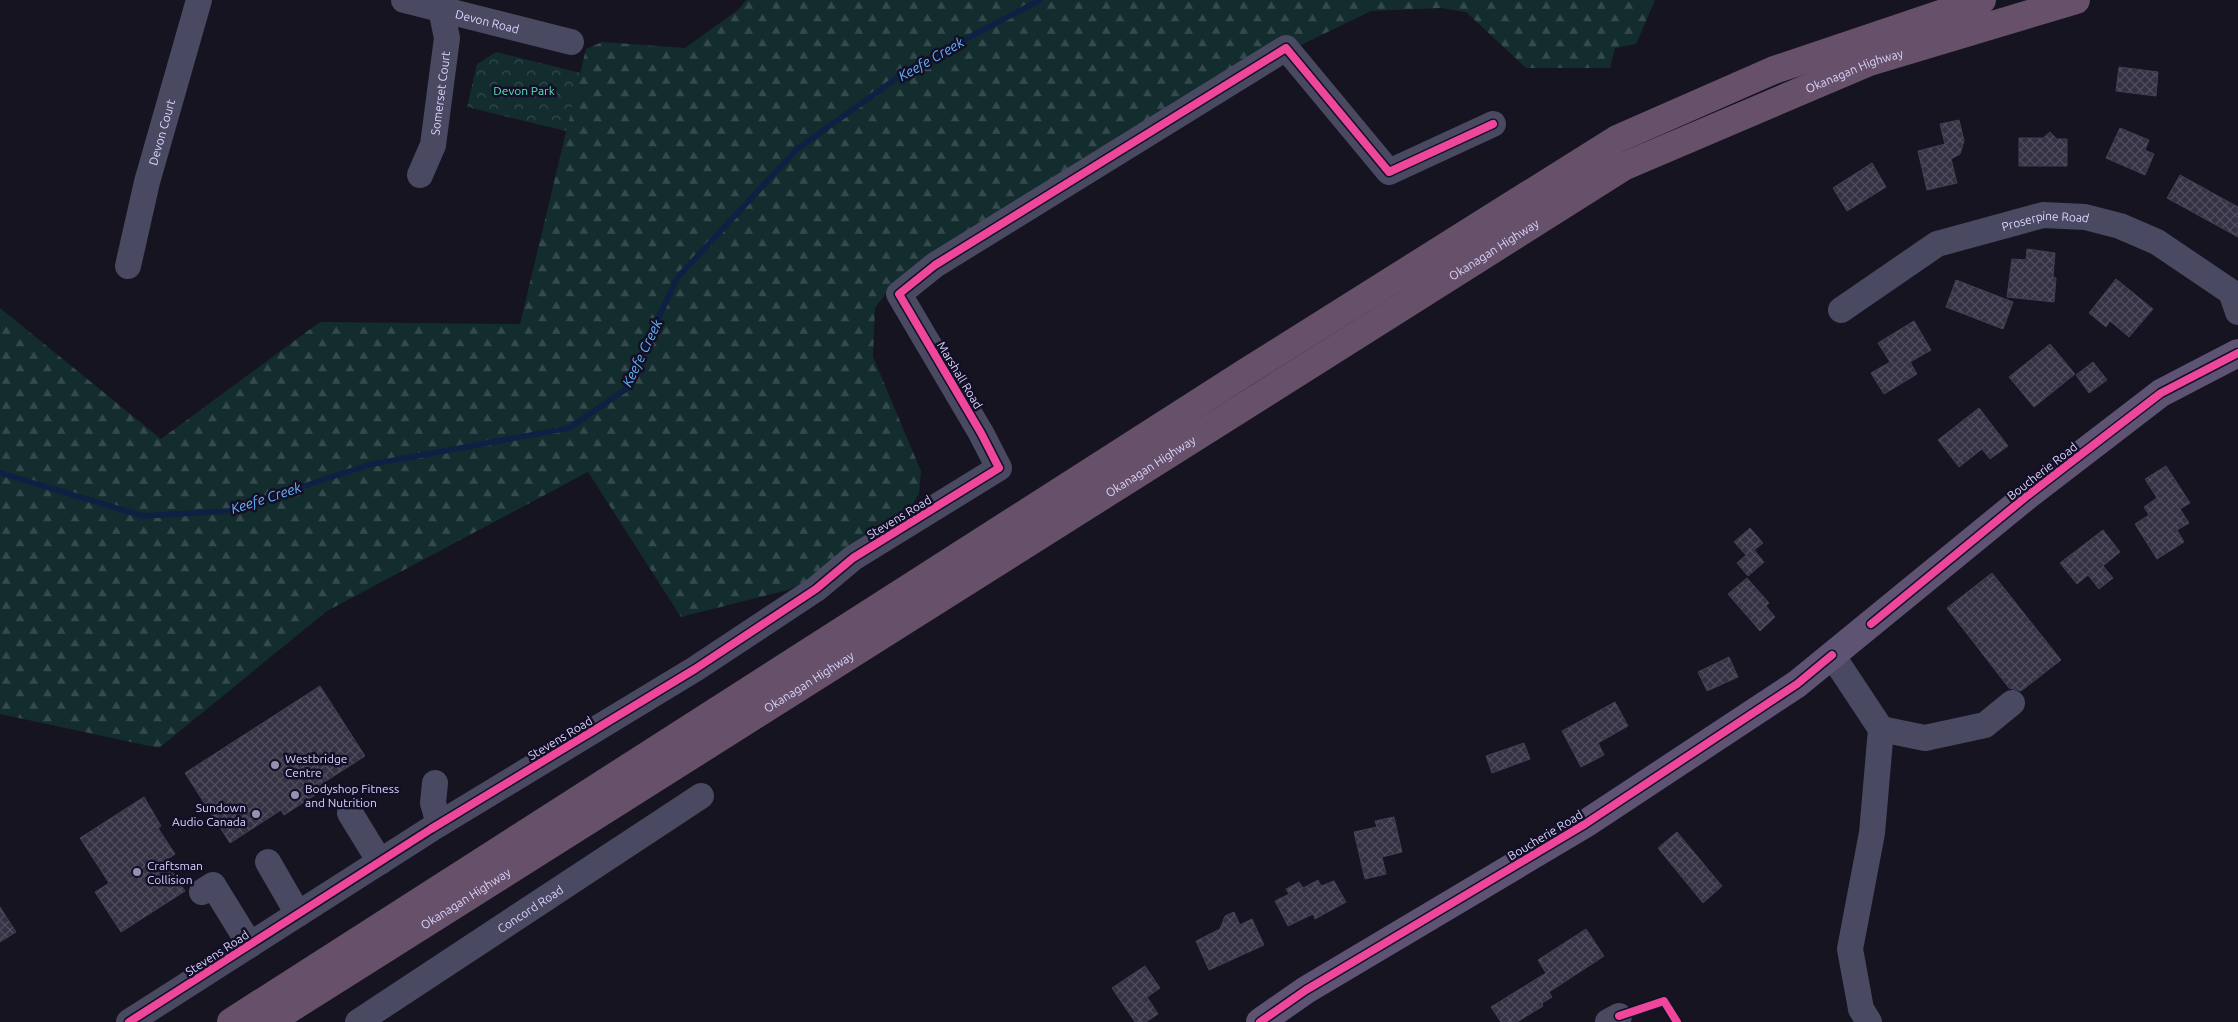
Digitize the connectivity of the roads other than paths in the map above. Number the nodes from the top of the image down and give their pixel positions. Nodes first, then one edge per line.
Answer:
1 (199, 0) edge
2 (404, 0) edge
3 (1982, 0) edge
4 (2076, 0) edge
5 (442, 5) edge
6 (571, 42) dead end
7 (1493, 124) dead end
8 (420, 175) dead end
9 (128, 266) dead end
10 (1840, 310) dead end
11 (2238, 312) edge
12 (2238, 353) edge
13 (999, 468) joint
14 (1832, 655) junction
15 (2012, 703) dead end
16 (1881, 729) junction
17 (435, 783) dead end
18 (701, 796) dead end
19 (350, 814) dead end
20 (439, 824) junction
21 (268, 862) dead end
22 (380, 862) junction
23 (202, 892) dead end
24 (298, 914) junction
25 (250, 945) junction
26 (129, 1022) edge
27 (231, 1022) edge
28 (269, 1022) edge
29 (358, 1022) edge
30 (1260, 1022) edge
31 (1869, 1022) edge

1 - 9 street, Devon Court
2 - 5 street, Devon Road
3 - 27 highway, Okanagan Highway
4 - 28 highway, Okanagan Highway
5 - 6 street, Devon Road
5 - 8 street, Somerset Court
7 - 13 street, Marshall Road
10 - 11 street, Proserpine Road
12 - 14 main road, Boucherie Road
13 - 20 street, Stevens Road
14 - 16 street
14 - 30 main road, Boucherie Road
15 - 16 street
16 - 31 street
17 - 20 street
18 - 29 street, Concord Road
19 - 22 street
20 - 22 street, Stevens Road
21 - 24 street
22 - 24 street, Stevens Road
23 - 25 street
24 - 25 street, Stevens Road
25 - 26 street, Stevens Road

